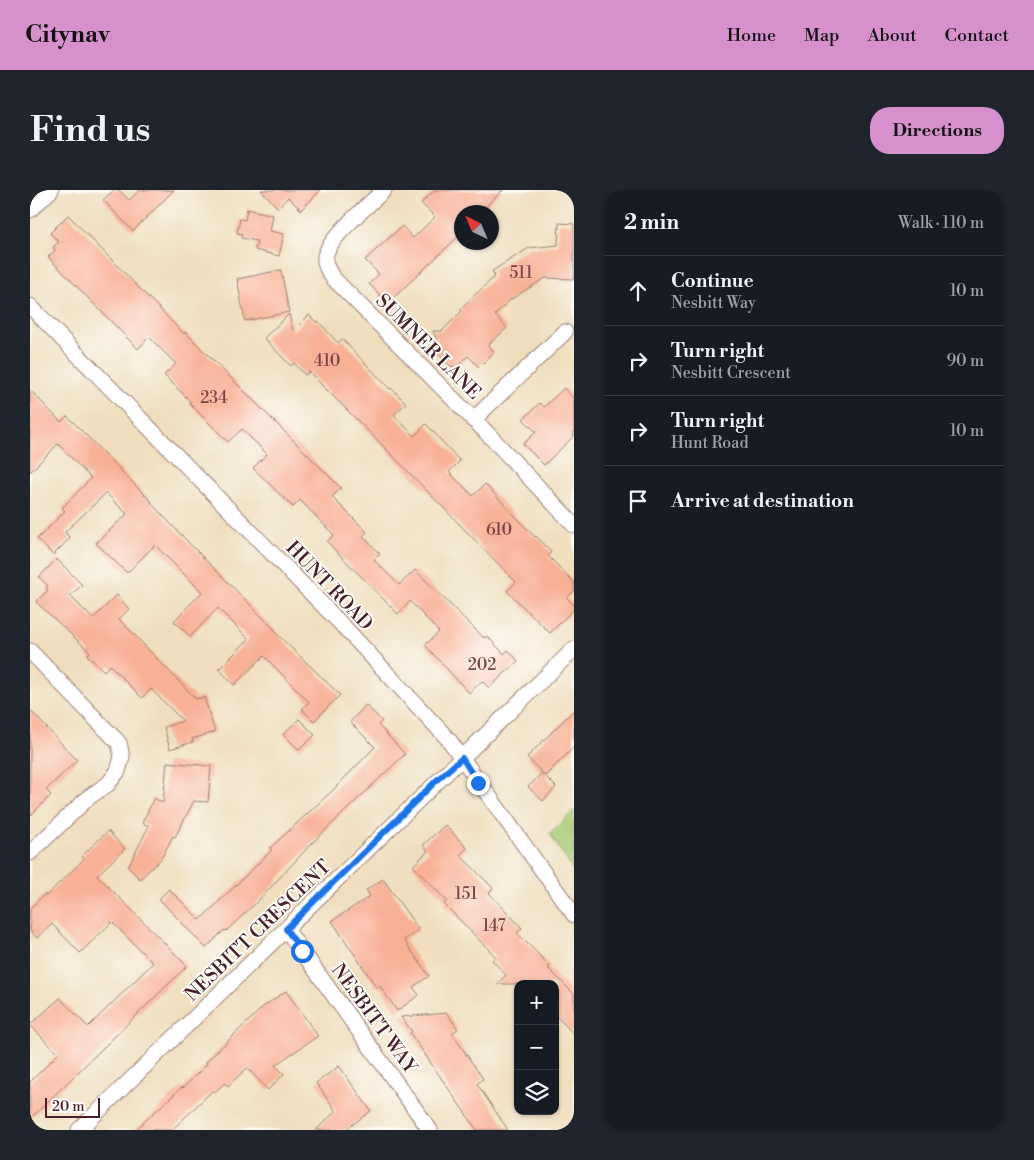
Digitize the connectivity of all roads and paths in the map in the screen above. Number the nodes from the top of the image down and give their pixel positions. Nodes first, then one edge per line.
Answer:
1 (51, 190) edge
2 (384, 190) edge
3 (30, 210) edge
4 (30, 306) edge
5 (565, 332) dead end
6 (473, 420) junction
7 (574, 525) edge
8 (574, 648) edge
9 (30, 651) edge
10 (462, 758) junction
11 (30, 853) edge
12 (574, 915) edge
13 (286, 929) junction
14 (423, 1127) edge
15 (79, 1130) edge

1 - 3 street
2 - 6 street, SUMNER LANE
4 - 10 street, HUNT ROAD
5 - 6 street
6 - 7 street, SUMNER LANE
8 - 10 street, NESBITT CRESCENT
9 - 11 street
10 - 12 street, HUNT ROAD
10 - 13 street, NESBITT CRESCENT
13 - 14 street, NESBITT WAY
13 - 15 street, NESBITT CRESCENT

